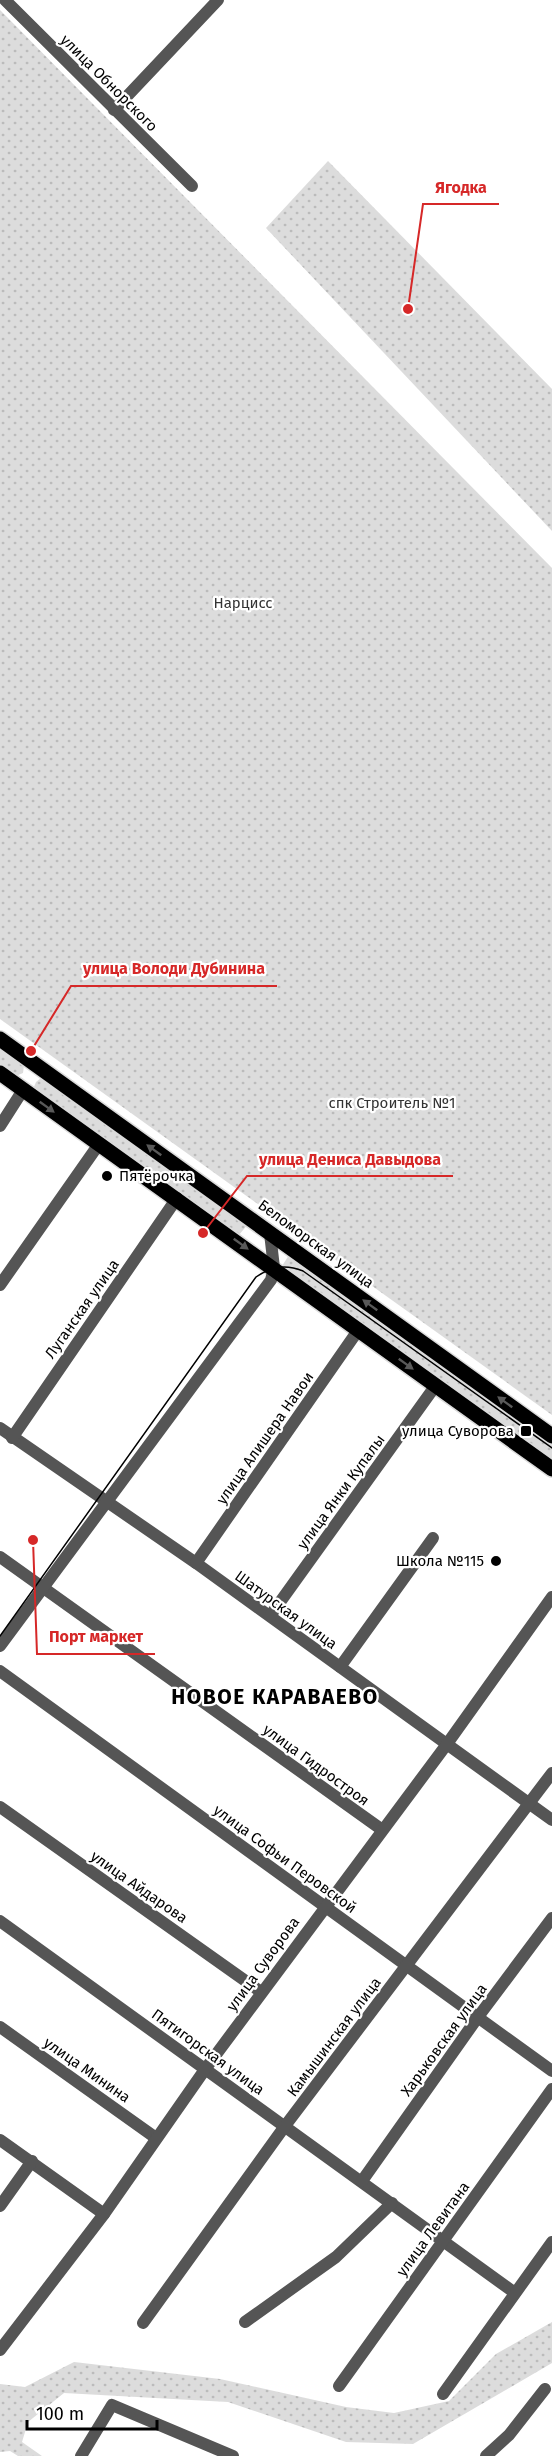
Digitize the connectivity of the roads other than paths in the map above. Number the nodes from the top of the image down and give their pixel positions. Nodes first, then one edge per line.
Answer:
1 (5, 0) edge
2 (218, 0) edge
3 (114, 110) junction
4 (192, 186) dead end
5 (0, 1039) edge
6 (39, 1067) junction
7 (0, 1073) edge
8 (23, 1090) junction
9 (0, 1126) edge
10 (99, 1144) junction
11 (177, 1198) junction
12 (270, 1233) junction
13 (274, 1268) junction
14 (0, 1285) edge
15 (359, 1329) junction
16 (436, 1385) junction
17 (0, 1428) edge
18 (12, 1437) junction
19 (552, 1437) edge
20 (552, 1469) edge
21 (106, 1501) junction
22 (433, 1538) dead end
23 (0, 1557) edge
24 (196, 1563) junction
25 (43, 1587) junction
26 (552, 1597) edge
27 (270, 1616) junction
28 (0, 1646) edge
29 (340, 1667) junction
30 (0, 1671) edge
31 (447, 1744) junction
32 (552, 1773) edge
33 (530, 1804) junction
34 (0, 1807) edge
35 (552, 1820) edge
36 (381, 1829) junction
37 (325, 1906) junction
38 (552, 1918) edge
39 (0, 1921) edge
40 (407, 1965) junction
41 (261, 1992) junction
42 (477, 2017) junction
43 (0, 2027) edge
44 (206, 2068) junction
45 (552, 2071) edge
46 (552, 2090) edge
47 (285, 2126) junction
48 (156, 2138) junction
49 (0, 2140) edge
50 (32, 2161) junction
51 (362, 2181) junction
52 (392, 2203) junction
53 (0, 2206) edge
54 (104, 2214) junction
55 (444, 2241) junction
56 (552, 2242) edge
57 (515, 2293) junction
58 (245, 2322) dead end
59 (143, 2324) dead end
60 (0, 2350) edge
61 (339, 2386) dead end
62 (545, 2389) dead end
63 (443, 2394) dead end
64 (81, 2456) edge
65 (233, 2456) edge
66 (486, 2456) edge

1 - 3 street, улица Обнорского
2 - 3 street
3 - 4 street, улица Обнорского
5 - 6 main road, Беломорская улица
6 - 8 main road
12 -> 6 main road, Беломорская улица
7 - 8 main road
8 - 9 street
8 -> 10 main road
10 - 11 main road
10 - 14 street
11 -> 13 main road
11 - 18 street, Луганская улица
12 - 13 street
19 -> 12 main road, Беломорская улица
13 - 15 main road
13 - 21 street
15 -> 16 main road
15 - 24 street, улица Алишера Навои
16 - 20 main road
16 - 27 street, улица Янки Купалы
17 - 18 street, Шатурская улица
18 - 21 street, Шатурская улица
21 - 24 street, Шатурская улица
21 - 25 street
22 - 29 street
23 - 25 street, улица Гидростроя
24 - 27 street, Шатурская улица
25 - 28 street
25 - 36 street, улица Гидростроя
26 - 31 street, улица Суворова
27 - 29 street, Шатурская улица
29 - 31 street, Шатурская улица
30 - 37 street, улица Софьи Перовской
31 - 33 street, Шатурская улица
31 - 36 street, улица Суворова
32 - 33 street, Камышинская улица
33 - 35 street, Шатурская улица
33 - 40 street, Камышинская улица
34 - 41 street, улица Айдарова
36 - 37 street, улица Суворова
37 - 40 street, улица Софьи Перовской
37 - 41 street, улица Суворова
38 - 42 street, Харьковская улица
39 - 44 street, Пятигорская улица
40 - 42 street, улица Софьи Перовской
40 - 47 street, Камышинская улица
41 - 44 street, улица Суворова
42 - 45 street, улица Софьи Перовской
42 - 51 street, Харьковская улица
43 - 48 street, улица Минина
44 - 47 street, Пятигорская улица
44 - 48 street, улица Суворова
46 - 55 street, улица Левитана
47 - 51 street, Пятигорская улица
47 - 59 street, Камышинская улица
48 - 54 street, улица Суворова
49 - 50 street
50 - 53 street
50 - 54 street
51 - 52 street, Пятигорская улица
52 - 55 street, Пятигорская улица
52 - 58 street
54 - 60 street, улица Суворова
55 - 57 street, Пятигорская улица
55 - 61 street, улица Левитана
56 - 57 street
57 - 63 street
62 - 66 street
64 - 65 street

